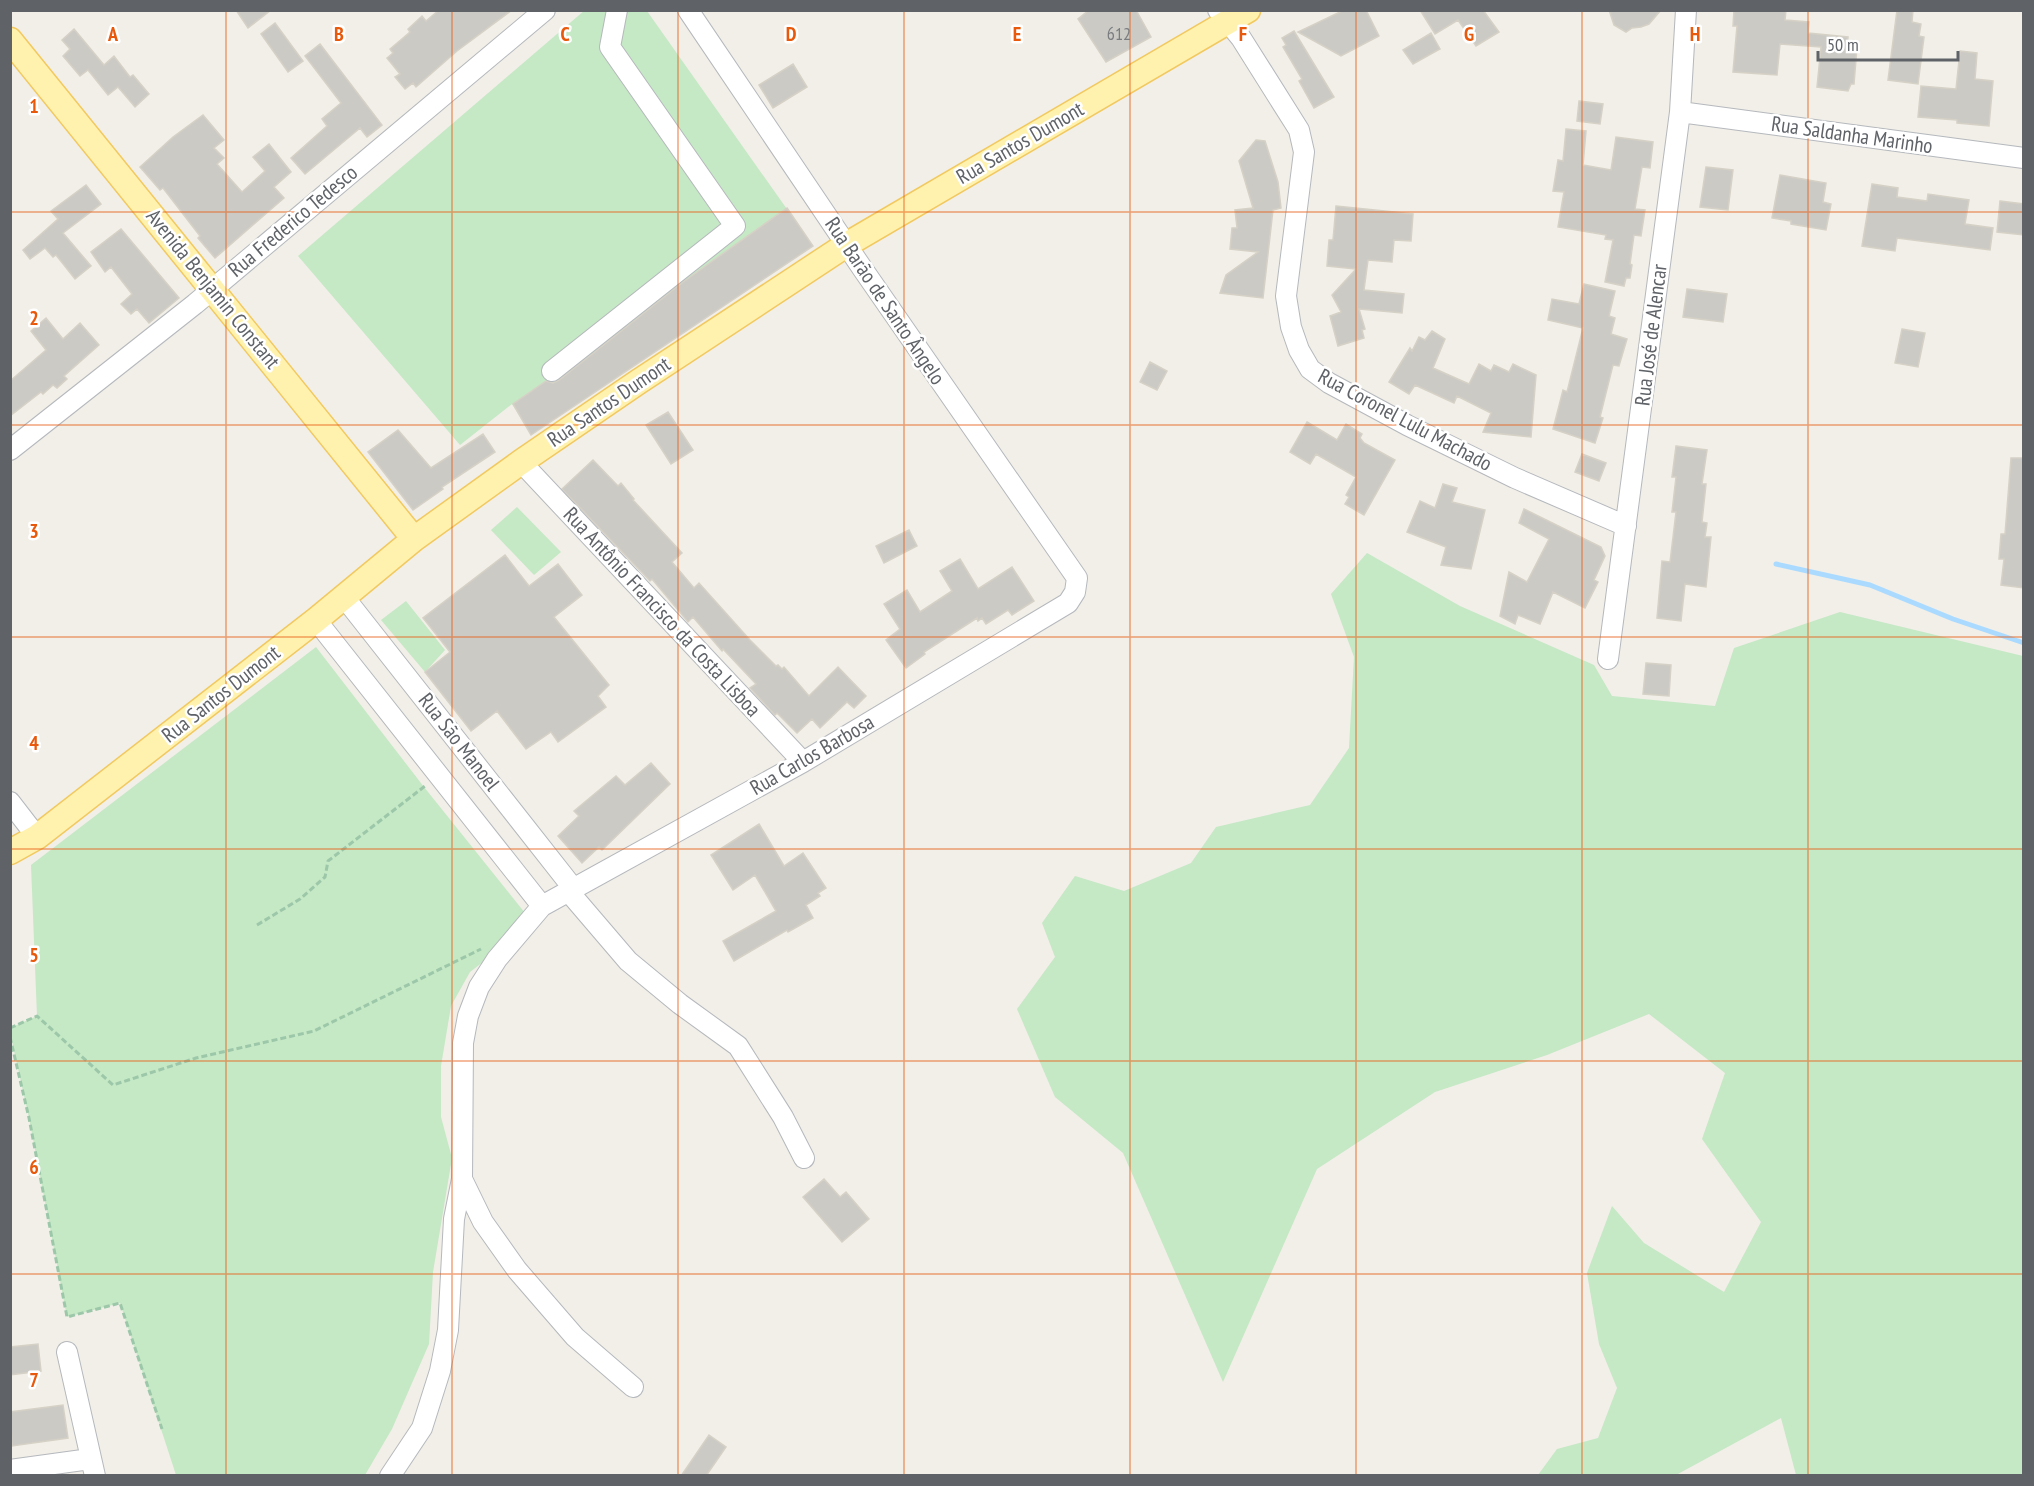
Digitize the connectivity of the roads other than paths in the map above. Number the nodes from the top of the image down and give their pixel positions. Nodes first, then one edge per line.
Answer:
1 (545, 10) edge
2 (617, 10) edge
3 (688, 10) edge
4 (1686, 10) edge
5 (1231, 14) edge
6 (10, 40) edge
7 (1680, 112) junction
8 (2024, 158) edge
9 (846, 244) junction
10 (212, 289) junction
11 (552, 371) dead end
12 (10, 450) edge
13 (521, 462) junction
14 (1626, 526) junction
15 (414, 539) junction
16 (1075, 592) joint
17 (344, 597) junction
18 (316, 620) junction
19 (1608, 659) dead end
20 (803, 762) junction
21 (10, 802) edge
22 (37, 837) junction
23 (10, 852) edge
24 (571, 890) junction
25 (542, 906) junction
26 (804, 1158) dead end
27 (462, 1179) junction
28 (67, 1352) dead end
29 (633, 1387) dead end
30 (88, 1465) edge
31 (10, 1470) edge
32 (390, 1476) edge

1 - 10 street, Rua Frederico Tedesco
2 - 11 street
3 - 9 street, Rua Barão de Santo Ângelo
4 - 7 street, Rua José de Alencar
5 - 9 main road, Rua Santos Dumont
5 - 14 street, Rua Coronel Lulu Machado
6 - 10 main road, Avenida Benjamin Constant
7 - 8 street, Rua Saldanha Marinho
7 - 14 street, Rua José de Alencar
9 - 13 main road, Rua Santos Dumont
9 - 16 street, Rua Barão de Santo Ângelo
10 - 12 street, Rua Frederico Tedesco
10 - 15 main road, Avenida Benjamin Constant
13 - 15 main road, Rua Santos Dumont
13 - 20 street, Rua Antônio Francisco da Costa Lisboa
14 - 19 street, Rua José de Alencar
15 - 17 main road, Rua Santos Dumont
16 - 20 street, Rua Carlos Barbosa
17 - 18 main road, Rua Santos Dumont
17 - 24 street, Rua São Manoel
18 - 22 main road, Rua Santos Dumont
18 - 25 street, Rua São Manoel
20 - 24 street, Rua Carlos Barbosa
21 - 22 street
22 - 23 main road, Rua Santos Dumont
24 - 25 street, Rua Carlos Barbosa
24 - 26 street, Rua São Manoel
25 - 27 street
27 - 29 street
27 - 32 street
28 - 30 street
30 - 31 street

